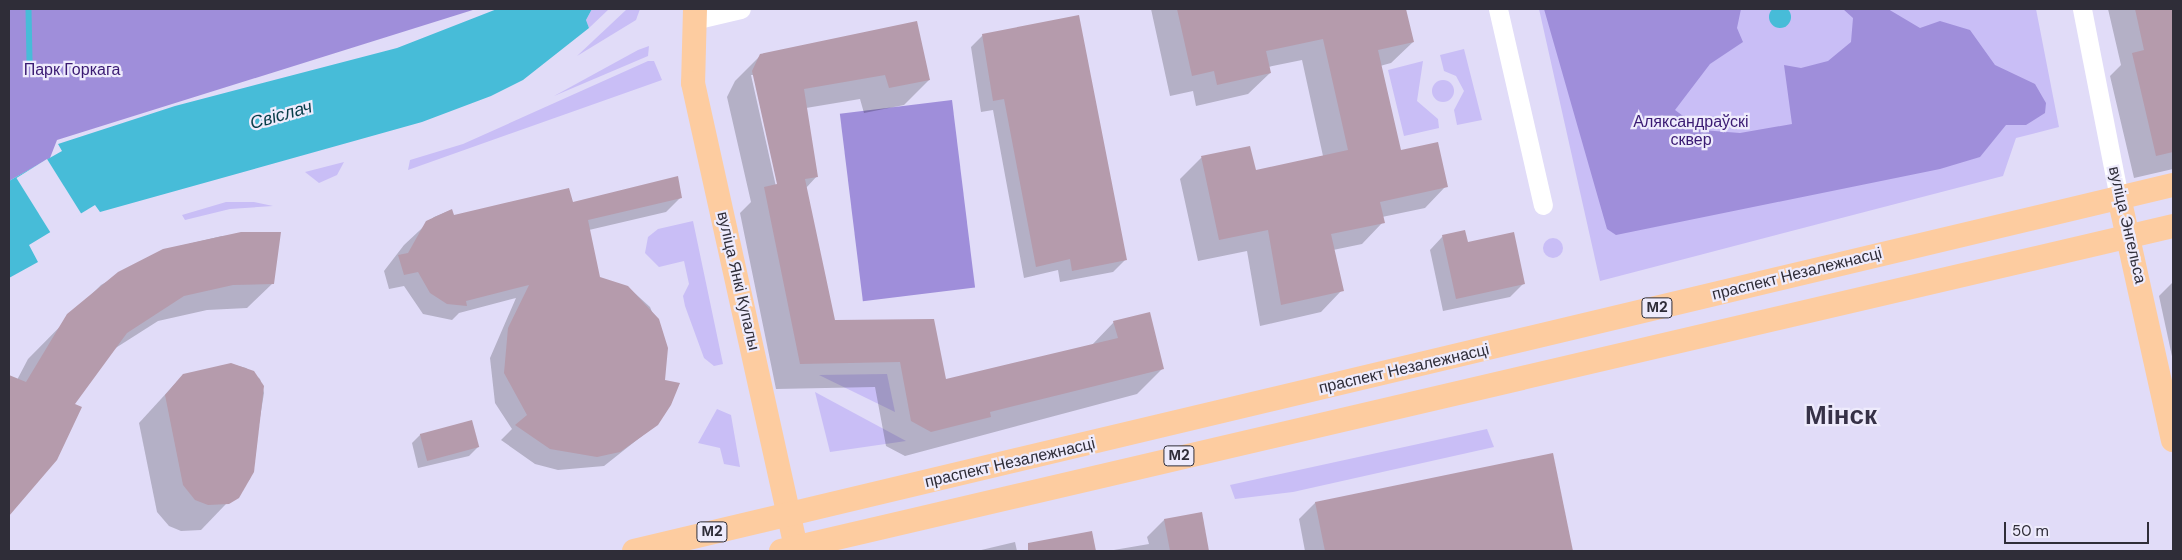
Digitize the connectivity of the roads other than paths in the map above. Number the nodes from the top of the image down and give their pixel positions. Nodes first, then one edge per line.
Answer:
1 (741, 9) edge
2 (1498, 9) edge
3 (2082, 9) edge
4 (695, 14) edge
5 (2173, 185) edge
6 (2119, 197) junction
7 (1543, 205) dead end
8 (2173, 226) edge
9 (2129, 236) junction
10 (2173, 440) edge
11 (790, 513) junction
12 (791, 550) edge
13 (634, 551) edge

1 - 4 street
2 - 7 street
3 - 6 street, вуліца Энгельса
4 - 11 main road, вуліца Янкі Купалы
5 - 6 main road, праспект Незалежнасці / М2
6 - 9 main road, вуліца Энгельса
6 - 11 main road, праспект Незалежнасці / М2
8 - 9 main road, праспект Незалежнасці / М2
9 - 10 main road, вуліца Энгельса
9 - 12 main road, праспект Незалежнасці / М2
11 - 12 main road, вуліца Янкі Купалы
11 - 13 main road, праспект Незалежнасці / М2

